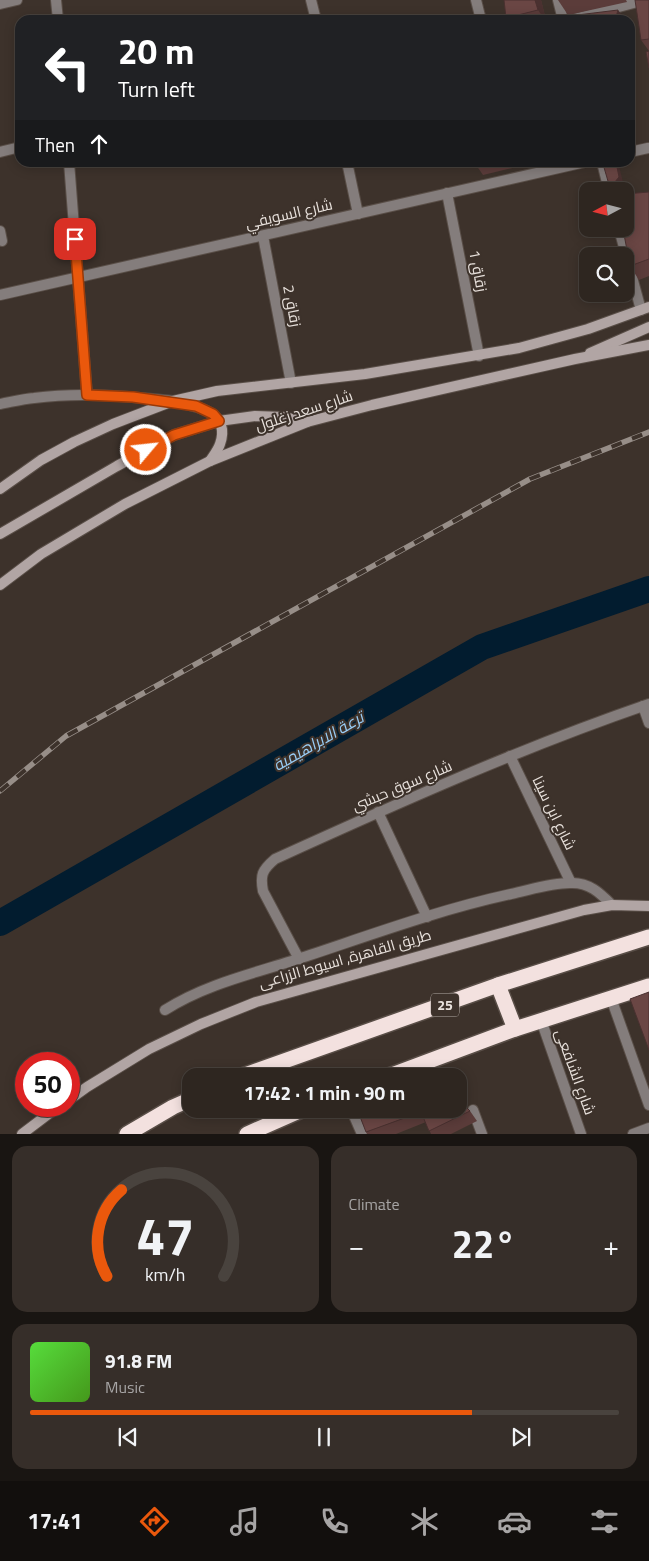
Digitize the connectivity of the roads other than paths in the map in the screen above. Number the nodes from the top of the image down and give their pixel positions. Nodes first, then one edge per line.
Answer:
1 (17, 0) edge
2 (56, 0) edge
3 (311, 0) edge
4 (476, 0) edge
5 (558, 0) edge
6 (645, 0) edge
7 (0, 4) edge
8 (58, 15) edge
9 (315, 15) edge
10 (480, 15) edge
11 (562, 15) edge
12 (589, 15) edge
13 (648, 148) dead end
14 (15, 149) edge
15 (635, 151) edge
16 (0, 152) edge
17 (69, 167) edge
18 (348, 167) edge
19 (563, 167) edge
20 (603, 167) edge
21 (607, 182) edge
22 (447, 193) junction
23 (358, 214) junction
24 (263, 236) junction
25 (622, 238) edge
26 (78, 278) junction
27 (0, 295) edge
28 (645, 308) edge
29 (649, 327) edge
30 (649, 345) edge
31 (480, 356) junction
32 (575, 359) junction
33 (291, 383) junction
34 (87, 395) junction
35 (173, 402) junction
36 (0, 404) edge
37 (219, 421) junction
38 (307, 422) junction
39 (210, 461) junction
40 (0, 488) edge
41 (0, 534) edge
42 (0, 585) edge
43 (646, 705) edge
44 (649, 723) edge
45 (510, 756) junction
46 (378, 812) junction
47 (571, 883) junction
48 (612, 905) junction
49 (649, 906) edge
50 (427, 916) junction
51 (649, 937) edge
52 (299, 959) junction
53 (498, 985) junction
54 (649, 986) edge
55 (611, 998) junction
56 (164, 1010) dead end
57 (541, 1020) junction
58 (515, 1029) junction
59 (265, 1068) edge
60 (410, 1068) edge
61 (80, 1092) edge
62 (182, 1103) edge
63 (649, 1105) edge
64 (473, 1110) dead end
65 (44, 1117) edge
66 (283, 1118) edge
67 (355, 1118) edge
68 (649, 1128) edge
69 (22, 1134) edge
70 (127, 1134) edge
71 (247, 1134) edge
72 (362, 1134) edge
73 (482, 1134) edge
74 (581, 1134) edge
75 (633, 1134) edge

1 - 7 street
2 - 8 street
3 - 9 street
4 - 10 street
5 - 11 street
6 - 12 street
13 - 15 street
14 - 16 street
17 - 26 street
18 - 23 street
19 - 22 street, شارع السويفي
20 - 21 street
22 - 23 street, شارع السويفي
22 - 31 street, زقاق 1
23 - 24 street, شارع السويفي
24 - 26 street, شارع السويفي
24 - 33 street, زقاق 2
25 - 28 street
26 - 27 street, شارع السويفي
26 - 34 street
28 - 31 main road, شارع سعد زغلول
29 - 32 main road
30 - 32 main road, شارع سعد زغلول
31 - 33 main road, شارع سعد زغلول
32 - 38 main road, شارع سعد زغلول
33 - 35 main road, شارع سعد زغلول
34 - 35 street
34 - 36 street
35 - 37 main road
35 - 40 main road, شارع سعد زغلول
37 - 38 main road
37 - 39 main road
37 - 41 main road
38 - 39 main road, شارع سعد زغلول
39 - 42 main road, شارع سعد زغلول
43 - 44 street
43 - 45 street, شارع سوق حبشي
45 - 46 street, شارع سوق حبشي
45 - 47 street, شارع ابن سينا
46 - 50 street
46 - 52 street, شارع سوق حبشي
47 - 48 street
47 - 50 street
48 - 49 main road, طريق القاهرة, اسيوط الزراعى
48 - 61 main road, طريق القاهرة, اسيوط الزراعى
50 - 52 street
51 - 53 highway, 25
52 - 56 street
53 - 58 highway
53 - 59 highway, 25
54 - 55 highway
55 - 57 highway
55 - 63 street
57 - 58 highway
57 - 74 street, شارع الشافعى
58 - 60 highway
62 - 70 highway
64 - 73 street
65 - 69 main road
66 - 71 highway
67 - 72 street
68 - 75 street

